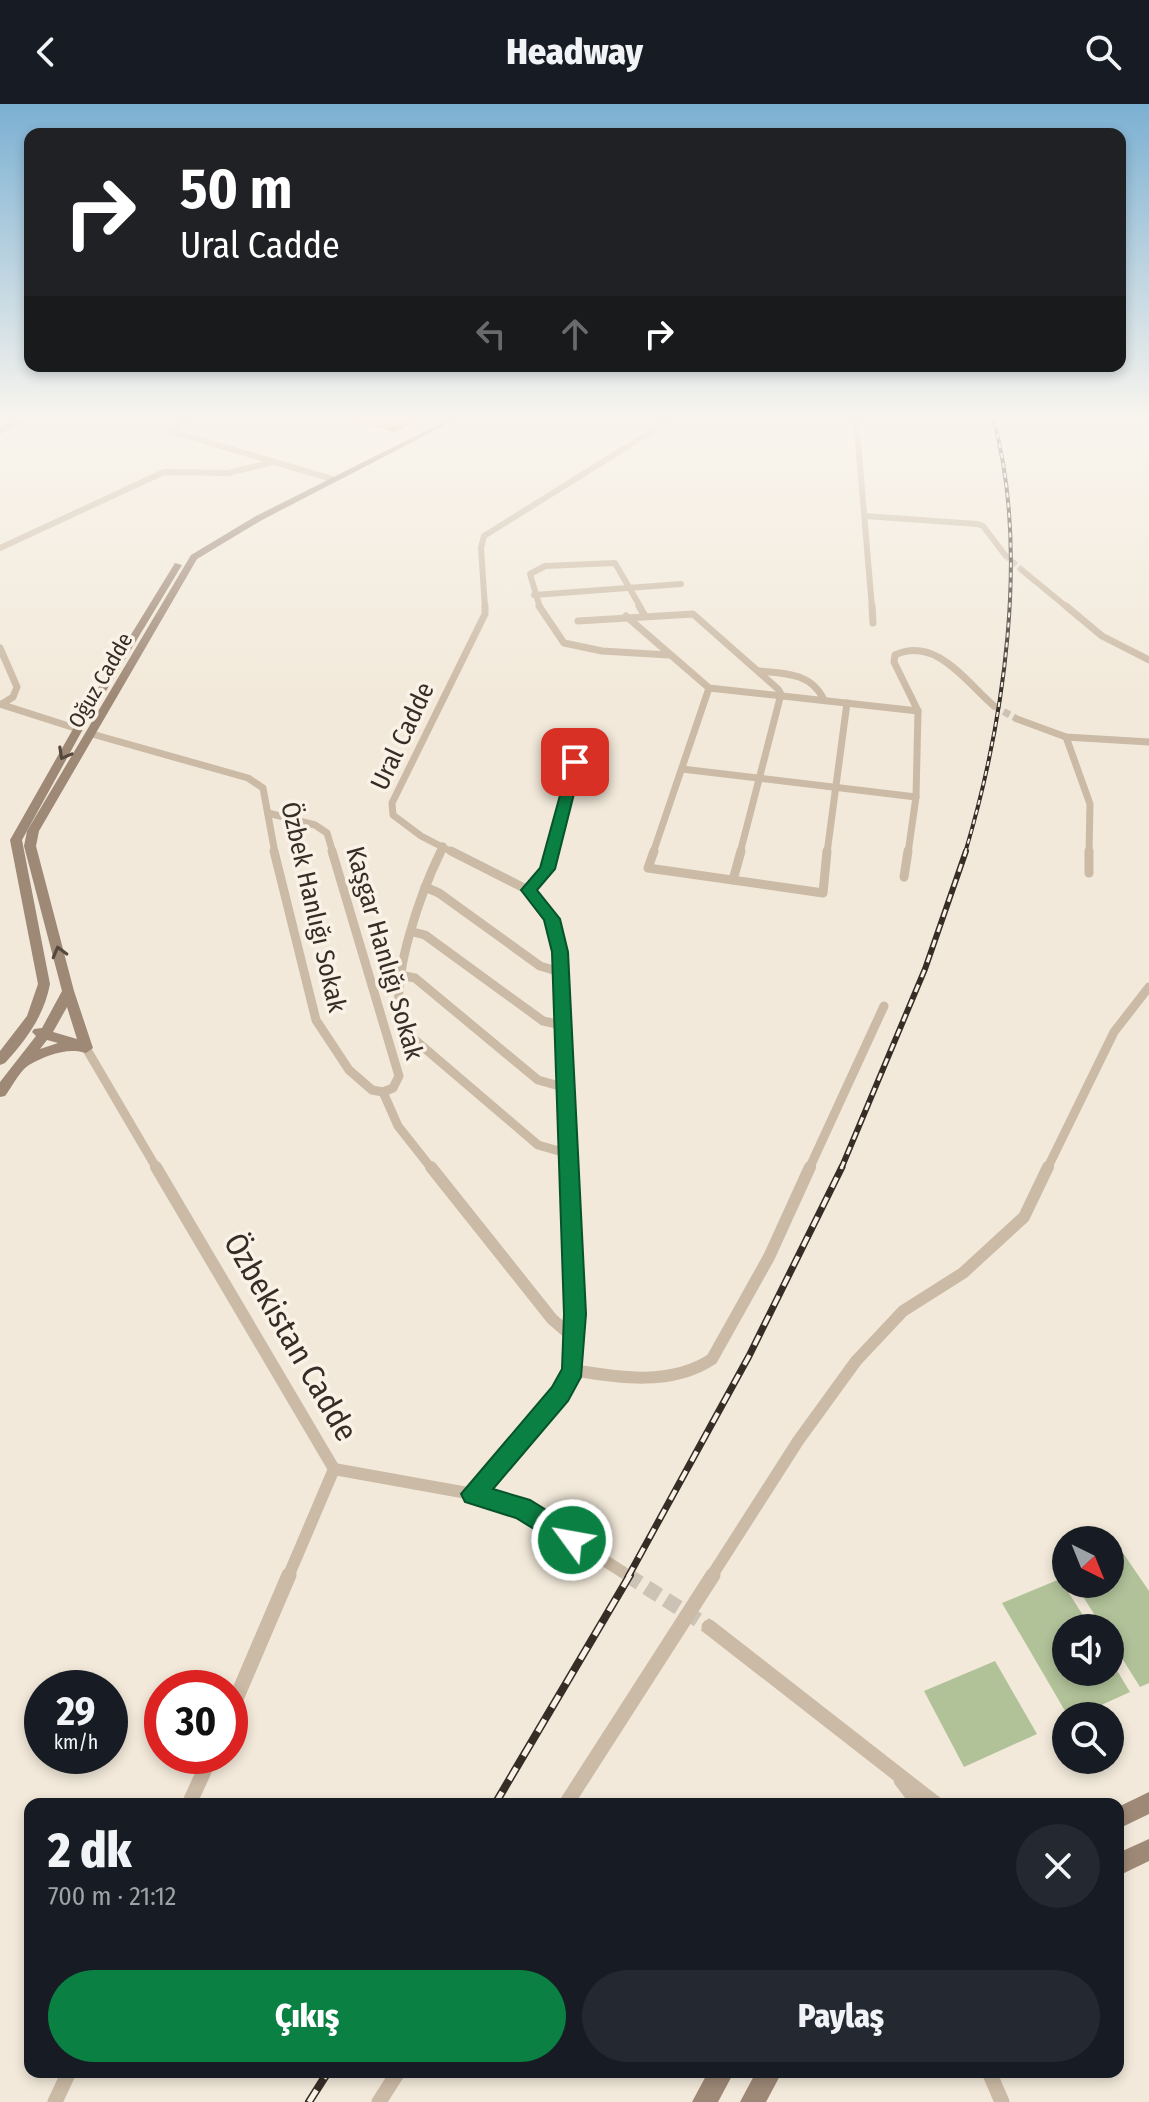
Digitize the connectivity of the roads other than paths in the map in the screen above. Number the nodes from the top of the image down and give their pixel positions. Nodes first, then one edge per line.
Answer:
1 (79, 511) edge
2 (265, 511) edge
3 (268, 511) edge
4 (524, 511) edge
5 (865, 511) edge
6 (865, 516) junction
7 (0, 548) edge
8 (1005, 555) tunnel mouth
9 (1023, 571) tunnel mouth
10 (681, 584) dead end
11 (629, 588) junction
12 (534, 595) junction
13 (626, 616) junction
14 (645, 616) junction
15 (578, 621) dead end
16 (873, 623) dead end
17 (0, 648) edge
18 (669, 655) junction
19 (1149, 660) edge
20 (759, 671) junction
21 (709, 688) junction
22 (781, 694) junction
23 (824, 700) junction
24 (847, 703) junction
25 (1, 704) edge
26 (994, 706) tunnel mouth
27 (918, 711) junction
28 (1017, 719) tunnel mouth
29 (78, 729) junction
30 (92, 734) junction
31 (582, 735) dead end
32 (1066, 737) junction
33 (1149, 742) edge
34 (682, 769) junction
35 (756, 778) junction
36 (833, 788) junction
37 (916, 797) junction
38 (268, 813) junction
39 (443, 846) junction
40 (1089, 873) dead end
41 (904, 877) dead end
42 (733, 880) junction
43 (425, 887) junction
44 (528, 890) junction
45 (413, 932) junction
46 (560, 972) junction
47 (405, 976) junction
48 (1149, 987) edge
49 (68, 991) junction
50 (884, 1006) dead end
51 (562, 1025) junction
52 (26, 1030) junction
53 (46, 1033) junction
54 (82, 1046) junction
55 (0, 1060) edge
56 (22, 1064) junction
57 (563, 1087) junction
58 (0, 1092) edge
59 (383, 1092) junction
60 (566, 1153) junction
61 (575, 1339) junction
62 (573, 1370) junction
63 (334, 1469) junction
64 (473, 1494) junction
65 (621, 1571) tunnel mouth
66 (709, 1627) tunnel mouth
67 (248, 1671) edge
68 (203, 1774) edge
69 (897, 1774) junction
70 (192, 1798) edge
71 (570, 1798) edge
72 (912, 1798) edge
73 (928, 1798) edge
74 (1149, 1803) edge
75 (1124, 1815) edge
76 (1149, 1850) edge
77 (1124, 1862) edge
78 (66, 2078) edge
79 (394, 2078) edge
80 (718, 2078) edge
81 (766, 2078) edge
82 (992, 2078) edge
83 (55, 2102) edge
84 (379, 2102) edge
85 (704, 2102) edge
86 (752, 2102) edge
87 (1002, 2102) edge

1 - 7 street
2 - 29 street, Oğuz Cadde
3 - 30 street, Oğuz Cadde
4 - 39 street, Ural Cadde
5 - 6 street
6 - 8 street
6 - 16 street
9 - 19 street
10 - 11 street
11 - 12 street
11 - 12 street
11 - 14 street
12 - 18 street
13 - 14 street
13 - 15 street
13 - 18 street
14 - 20 street
17 - 25 street
18 - 21 street
20 - 22 street
20 - 23 street
21 - 22 street
21 - 34 street
22 - 23 street
22 - 35 street
23 - 24 street
24 - 27 street
24 - 36 street
25 - 29 street
26 - 27 street
27 - 37 street
28 - 32 street
29 - 30 street
29 -> 52 street, Oğuz Cadde
30 - 38 street, Özbek Hanlığı Sokak
49 -> 30 street, Oğuz Cadde
31 - 44 street
32 - 33 street
32 - 40 street
34 - 35 street
34 - 42 street
35 - 36 street
35 - 42 street
36 - 37 street
36 - 42 street
37 - 41 street
38 - 59 street, Özbek Hanlığı Sokak
38 - 59 street, Kaşgar Hanlığı Sokak
39 - 43 street
39 - 44 street, Ural Cadde
43 - 45 street
43 - 46 street
44 - 46 street, Ural Cadde
45 - 47 street
45 - 51 street
46 - 51 street, Ural Cadde
47 - 57 street
47 - 60 street
48 - 71 street
49 - 53 street
49 - 54 street, Oğuz Cadde
50 - 62 street
51 - 57 street, Ural Cadde
52 - 53 street
52 - 55 street, Oğuz Cadde
53 - 54 street
53 - 56 street
54 - 56 street
54 - 63 street, Özbekistan Cadde
56 - 58 street
57 - 60 street, Ural Cadde
59 - 61 street
60 - 61 street, Ural Cadde
61 - 62 street, Ural Cadde
62 - 64 street, Ural Cadde
63 - 64 street
63 - 67 street, Özbekistan Cadde
64 - 65 street
66 - 69 street
68 - 70 street
69 - 72 street
69 - 73 street
74 - 75 street
76 - 77 street
78 - 83 street
79 - 84 street
80 - 85 street
81 - 86 street
82 - 87 street

